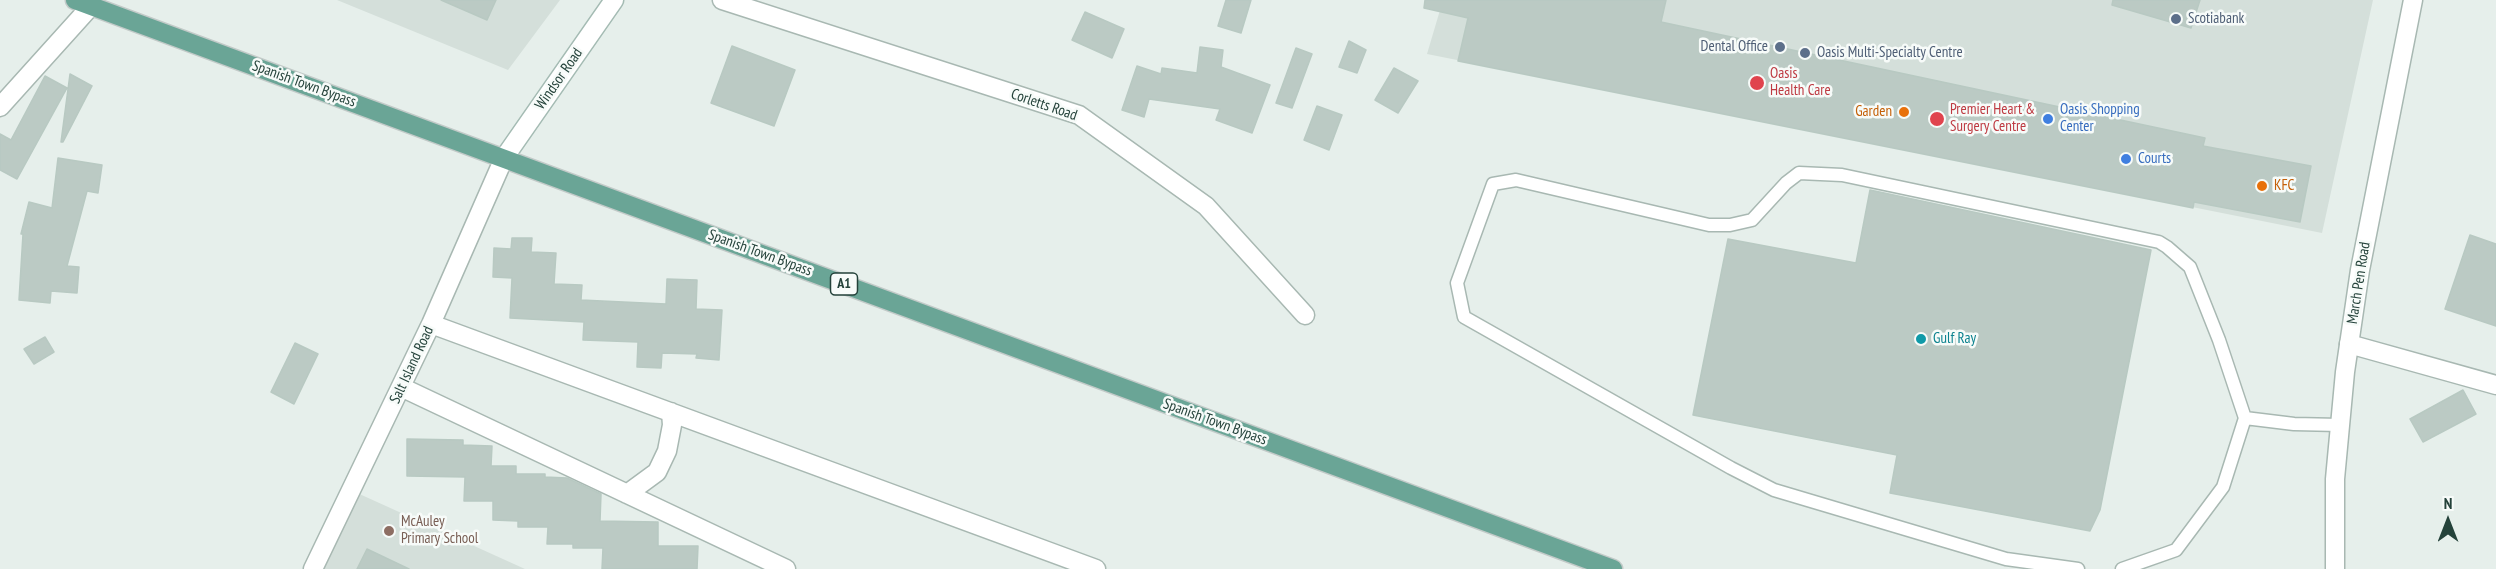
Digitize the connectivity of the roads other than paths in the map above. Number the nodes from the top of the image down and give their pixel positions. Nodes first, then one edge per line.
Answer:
1 (614, 0) edge
2 (722, 0) edge
3 (2413, 0) edge
4 (83, 3) edge
5 (0, 107) edge
6 (504, 158) junction
7 (1305, 315) dead end
8 (431, 324) junction
9 (2349, 344) junction
10 (2496, 385) edge
11 (402, 387) junction
12 (671, 412) junction
13 (2245, 418) junction
14 (2340, 425) junction
15 (627, 494) junction
16 (313, 569) edge
17 (786, 569) edge
18 (1096, 569) edge
19 (1613, 569) edge
20 (2078, 569) edge
21 (2122, 569) edge
22 (2335, 569) edge

1 - 6 street, Windsor Road
2 - 7 street, Corletts Road
3 - 9 street, March Pen Road
4 - 5 street
4 - 6 main road, Spanish Town Bypass / A1
6 - 8 street, Salt Island Road
6 - 19 main road, Spanish Town Bypass / A1
8 - 11 street, Salt Island Road
8 - 12 street
9 - 10 street
9 - 14 street, March Pen Road
11 - 15 street
11 - 16 street, Salt Island Road
12 - 15 street
12 - 18 street
13 - 14 lane
13 - 20 lane
13 - 21 lane
14 - 22 street, March Pen Road
15 - 17 street

